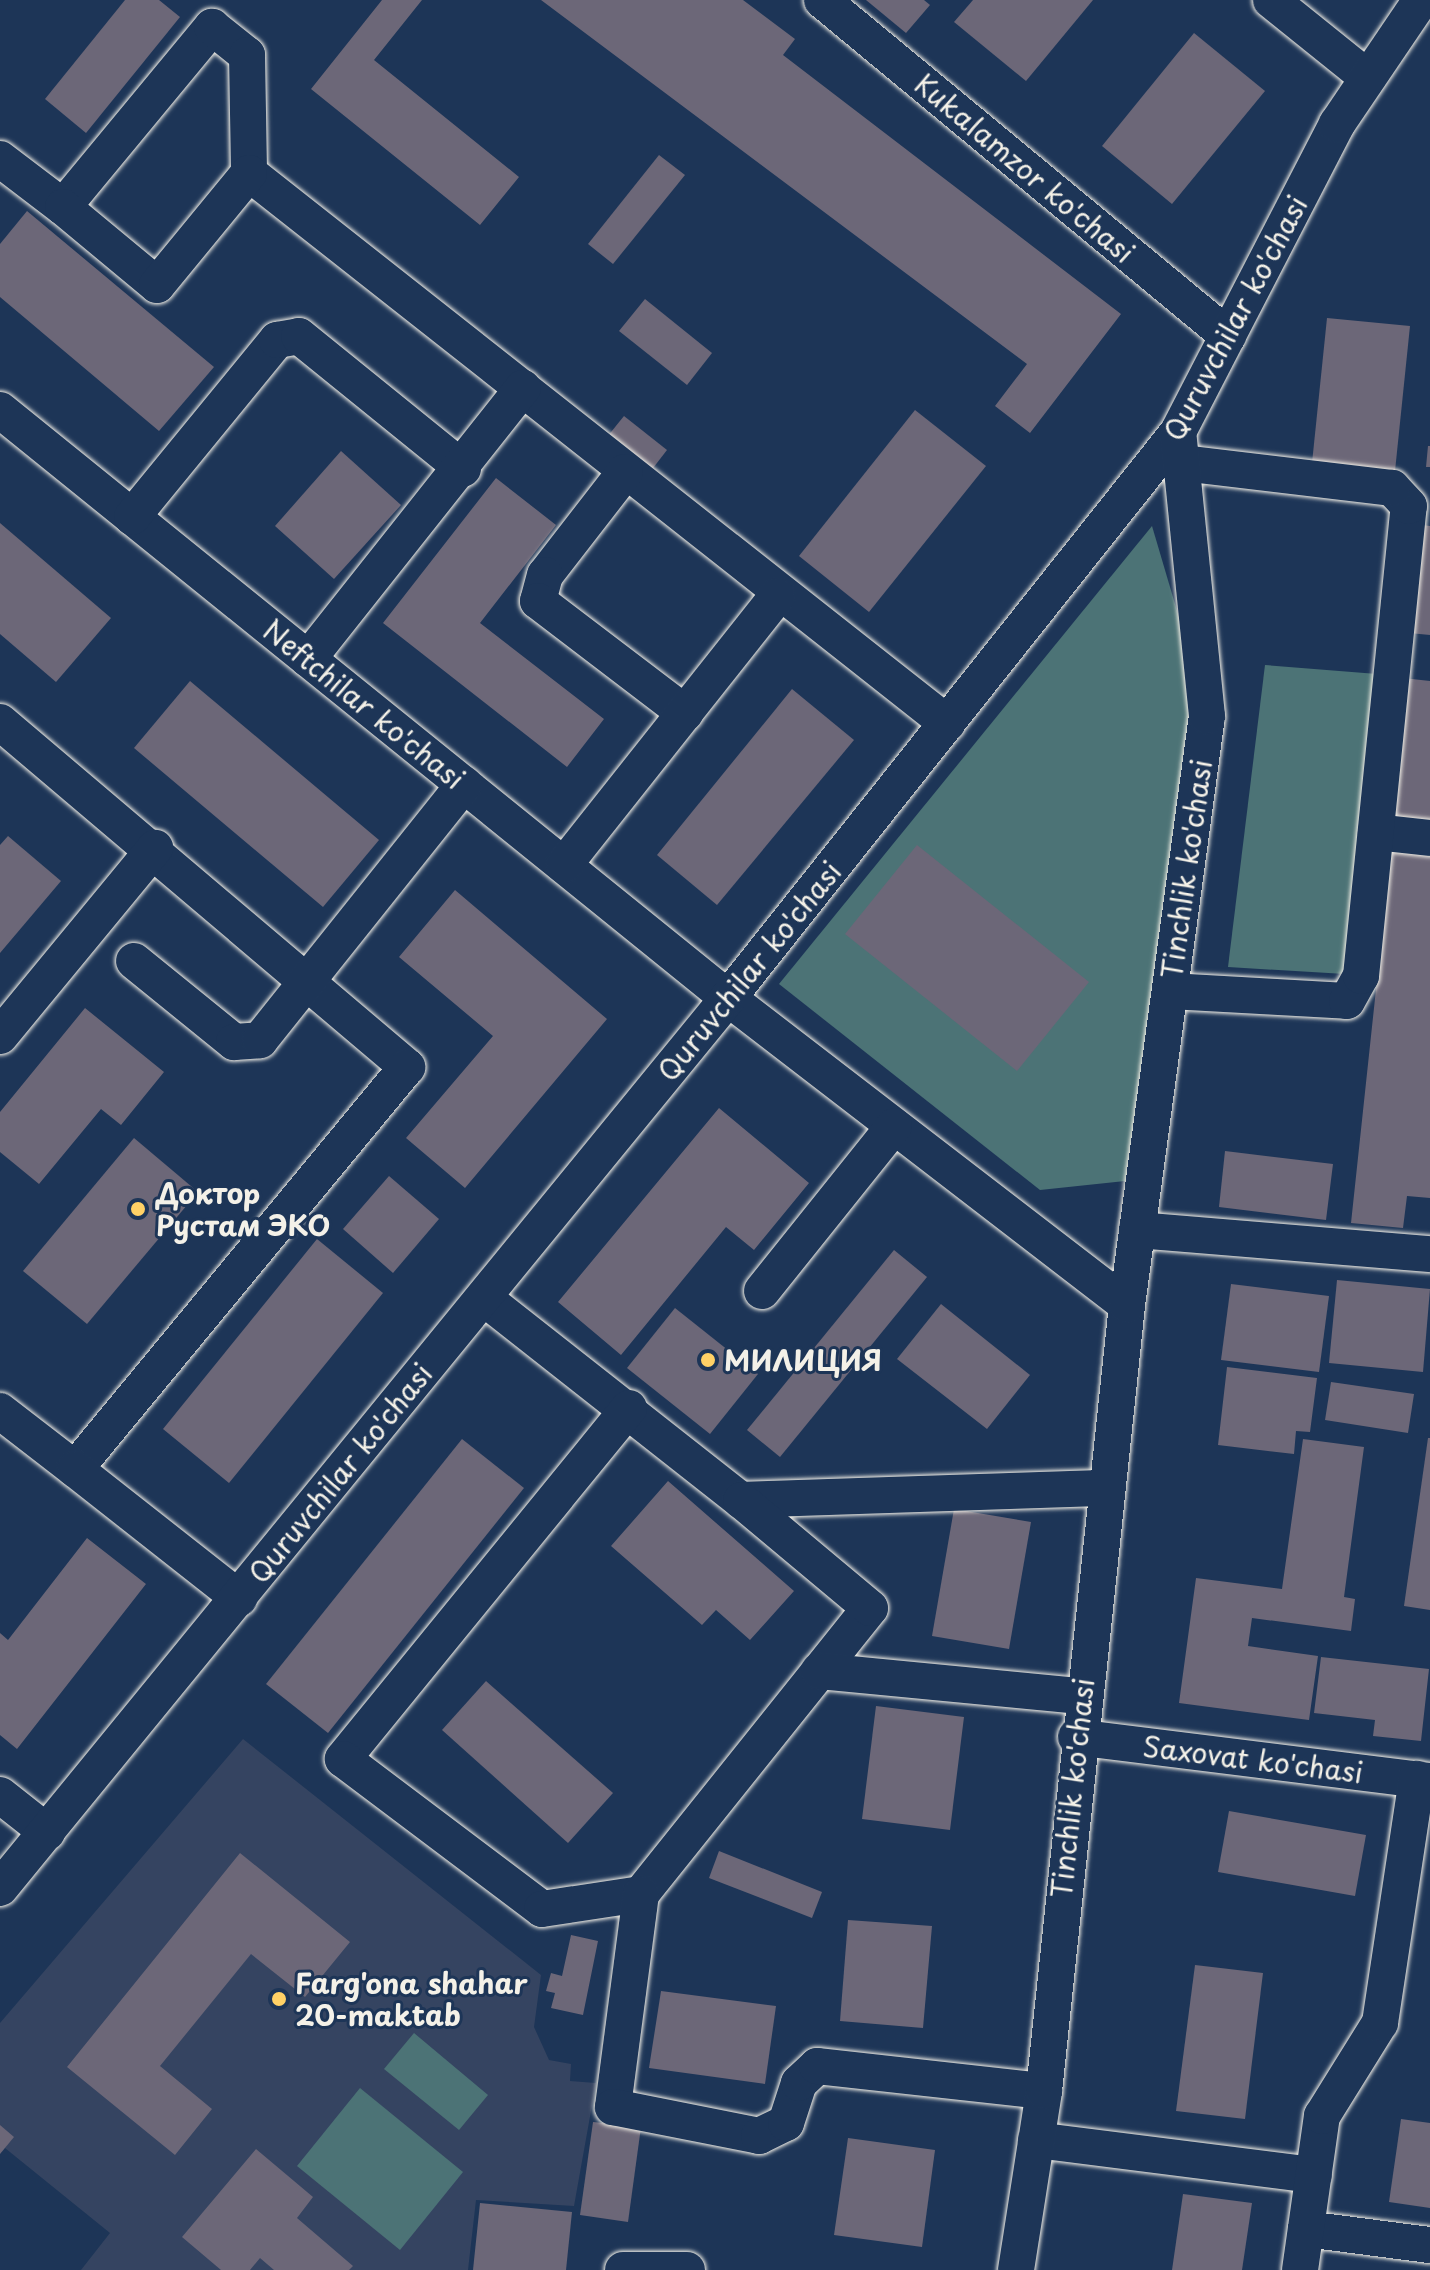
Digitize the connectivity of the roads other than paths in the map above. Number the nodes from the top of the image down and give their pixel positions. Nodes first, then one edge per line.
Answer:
1 (822, 0) edge
2 (1271, 0) edge
3 (1421, 0) edge
4 (1368, 78) junction
5 (0, 159) edge
6 (249, 173) junction
7 (63, 207) junction
8 (1228, 336) junction
9 (523, 388) junction
10 (0, 410) edge
11 (1180, 448) junction
12 (463, 469) junction
13 (625, 472) junction
14 (132, 517) junction
15 (777, 596) junction
16 (308, 659) junction
17 (685, 713) junction
18 (0, 722) edge
19 (947, 723) junction
20 (464, 784) junction
21 (1376, 832) junction
22 (1430, 838) edge
23 (155, 848) junction
24 (564, 865) junction
25 (134, 961) dead end
26 (310, 980) junction
27 (1170, 991) junction
28 (728, 998) junction
29 (0, 1036) edge
30 (894, 1126) junction
31 (1137, 1230) junction
32 (1430, 1254) edge
33 (762, 1291) dead end
34 (484, 1298) junction
35 (1127, 1305) junction
36 (629, 1408) junction
37 (0, 1411) edge
38 (75, 1469) junction
39 (1105, 1488) junction
40 (741, 1500) junction
41 (239, 1598) junction
42 (819, 1671) junction
43 (1081, 1696) junction
44 (1076, 1737) junction
45 (1424, 1780) edge
46 (0, 1795) edge
47 (47, 1832) junction
48 (0, 1888) edge
49 (641, 1894) junction
50 (1044, 2091) junction
51 (1036, 2140) junction
52 (1314, 2175) junction
53 (1306, 2229) junction
54 (1430, 2245) edge
55 (623, 2270) edge
56 (687, 2270) edge
57 (1016, 2270) edge
58 (1300, 2270) edge

1 - 8 street, Kukalamzor ko'chasi
2 - 4 street
3 - 4 street, Quruvchilar ko'chasi
4 - 8 street, Quruvchilar ko'chasi
5 - 7 street
6 - 7 street
6 - 7 street
6 - 9 street
8 - 11 street, Quruvchilar ko'chasi
9 - 12 street
9 - 13 street
10 - 14 street, Neftchilar ko'chasi
11 - 19 street, Quruvchilar ko'chasi
11 - 21 street
11 - 27 street, Tinchlik ko'chasi
12 - 14 street
12 - 16 street
13 - 15 street
13 - 17 street
14 - 16 street, Neftchilar ko'chasi
15 - 17 street
15 - 19 street
16 - 20 street, Neftchilar ko'chasi
17 - 24 street
18 - 23 street
19 - 28 street, Quruvchilar ko'chasi
20 - 24 street, Neftchilar ko'chasi
20 - 26 street
21 - 22 street
21 - 27 street
23 - 26 street
23 - 29 street
24 - 28 street, Neftchilar ko'chasi
25 - 26 street
26 - 38 street
27 - 31 street, Tinchlik ko'chasi
28 - 30 street
28 - 34 street, Quruvchilar ko'chasi
30 - 33 street
30 - 35 street
31 - 32 street
31 - 35 street, Tinchlik ko'chasi
34 - 36 street
34 - 41 street, Quruvchilar ko'chasi
35 - 39 street, Tinchlik ko'chasi
36 - 40 street
36 - 49 street
37 - 38 street
38 - 41 street
39 - 40 street
39 - 43 street, Tinchlik ko'chasi
40 - 42 street
41 - 47 street, Quruvchilar ko'chasi
42 - 43 street
42 - 49 street
43 - 44 street, Tinchlik ko'chasi
44 - 45 street, Saxovat ko'chasi
44 - 50 street, Tinchlik ko'chasi
45 - 52 street
46 - 47 street
47 - 48 street, Quruvchilar ko'chasi
49 - 50 street
50 - 51 street, Tinchlik ko'chasi
51 - 52 street
51 - 57 street, Tinchlik ko'chasi
52 - 53 street
53 - 54 street
53 - 58 street
55 - 56 street

